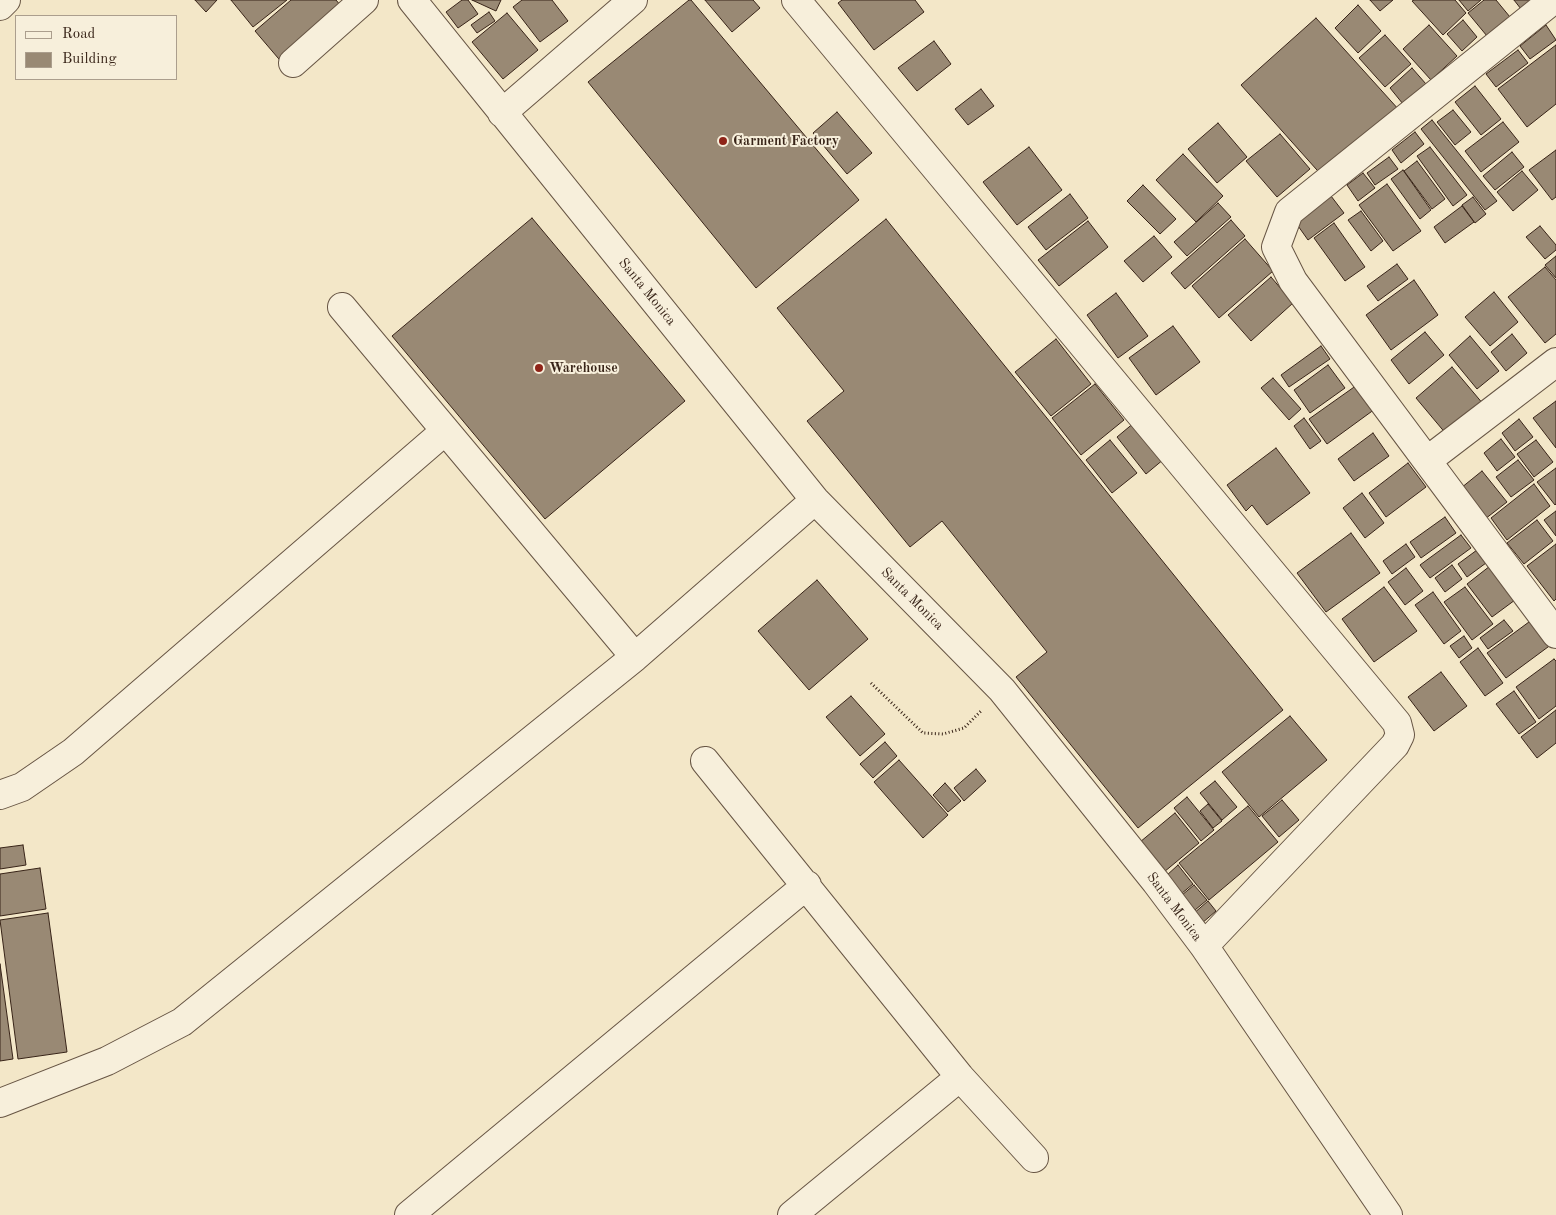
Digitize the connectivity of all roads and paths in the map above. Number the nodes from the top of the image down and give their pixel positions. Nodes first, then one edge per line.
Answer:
1 (6, 0) edge
2 (364, 0) edge
3 (412, 0) edge
4 (633, 0) edge
5 (796, 0) edge
6 (1553, 0) edge
7 (0, 6) edge
8 (293, 63) dead end
9 (502, 113) junction
10 (342, 307) dead end
11 (1556, 362) edge
12 (445, 430) junction
13 (1428, 460) junction
14 (815, 500) junction
15 (1556, 634) edge
16 (635, 657) junction
17 (871, 683) dead end
18 (1002, 690) junction
19 (705, 761) dead end
20 (0, 795) edge
21 (806, 885) junction
22 (1204, 946) junction
23 (960, 1077) junction
24 (0, 1103) edge
25 (1034, 1158) dead end
26 (409, 1215) edge
27 (792, 1215) edge
28 (1388, 1215) edge

1 - 7 street
2 - 8 street
3 - 9 street, Santa Monica
4 - 9 street
5 - 22 street
6 - 13 street
9 - 14 street, Santa Monica
10 - 12 street
11 - 13 street
12 - 16 street
12 - 20 street
13 - 15 street
14 - 16 street
14 - 18 street, Santa Monica
16 - 24 street
17 - 18 path
18 - 22 street, Santa Monica
19 - 21 street
21 - 23 street
21 - 26 street
22 - 28 street, Santa Monica
23 - 25 street
23 - 27 street

